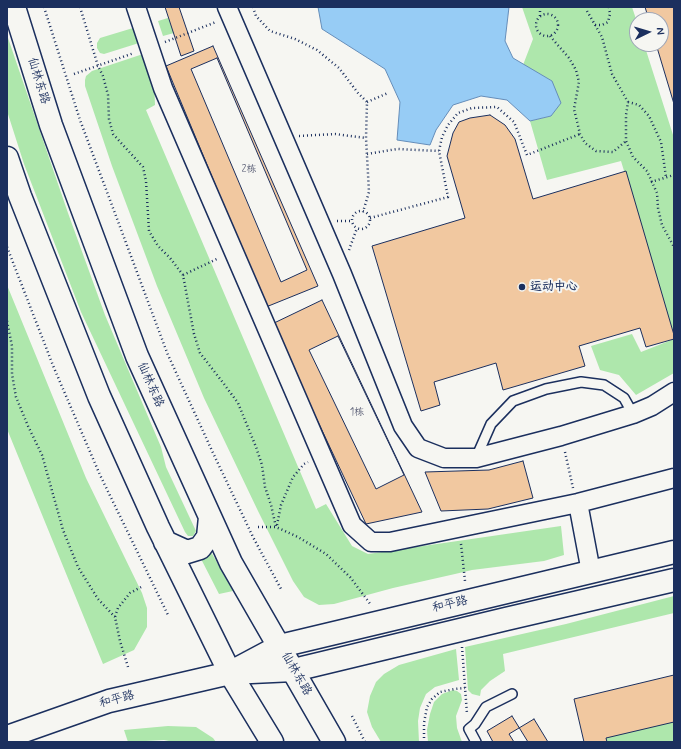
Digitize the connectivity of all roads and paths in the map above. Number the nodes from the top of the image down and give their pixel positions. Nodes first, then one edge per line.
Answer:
1 (14, 7) edge
2 (44, 7) edge
3 (80, 7) edge
4 (136, 7) edge
5 (227, 7) edge
6 (253, 7) edge
7 (540, 7) edge
8 (587, 7) edge
9 (609, 7) edge
10 (540, 16) junction
11 (594, 25) junction
12 (550, 36) junction
13 (388, 93) dead end
14 (367, 102) junction
15 (628, 102) junction
16 (580, 134) junction
17 (366, 138) junction
18 (283, 139) junction
19 (626, 141) junction
20 (439, 151) junction
21 (367, 154) junction
22 (7, 158) edge
23 (674, 175) edge
24 (666, 177) junction
25 (651, 182) junction
26 (363, 212) junction
27 (370, 218) junction
28 (7, 247) edge
29 (674, 247) edge
30 (234, 252) junction
31 (183, 275) junction
32 (7, 321) edge
33 (674, 392) edge
34 (633, 414) junction
35 (561, 436) junction
36 (322, 456) junction
37 (476, 458) junction
38 (674, 478) edge
39 (578, 503) junction
40 (210, 517) junction
41 (258, 527) dead end
42 (276, 527) junction
43 (459, 528) junction
44 (165, 542) junction
45 (674, 552) edge
46 (591, 572) junction
47 (674, 580) edge
48 (464, 581) dead end
49 (143, 586) dead end
50 (281, 589) dead end
51 (372, 606) dead end
52 (168, 615) dead end
53 (115, 617) junction
54 (462, 645) dead end
55 (280, 646) junction
56 (128, 667) dead end
57 (294, 670) junction
58 (230, 672) junction
59 (465, 688) junction
60 (512, 694) dead end
61 (352, 716) dead end
62 (469, 729) junction
63 (17, 737) edge
64 (272, 742) edge
65 (334, 742) edge
66 (366, 742) edge
67 (424, 742) edge
68 (476, 742) edge

1 - 40 main road, 仙林东路
2 - 50 path
3 - 31 path
4 - 30 street
5 - 18 street
6 - 14 path
7 - 10 path
8 - 11 path
9 - 11 path
10 - 12 path
10 - 12 path
11 - 15 path
12 - 16 path
13 - 14 path
14 - 17 path
15 - 19 path
15 - 24 path
16 - 19 path
16 - 20 path
17 - 18 path
17 - 21 path
18 - 37 street
19 - 25 path
20 - 21 path
20 - 27 path
21 - 26 path
22 - 44 main road
23 - 24 path
24 - 25 path
25 - 29 path
26 - 27 path
26 - 27 path
28 - 52 path
30 - 31 path
30 - 36 street
31 - 42 path
32 - 53 path
33 - 34 street
34 - 35 street
34 - 37 lane
35 - 37 street
35 - 39 path
36 - 42 path
36 - 43 street
38 - 39 street
39 - 43 street
39 - 46 street
40 - 44 main road
40 - 55 main road, 仙林东路
41 - 42 path
42 - 51 path
43 - 48 path
44 - 58 main road
45 - 46 main road, 和平路
46 - 55 main road, 和平路
47 - 57 main road, 和平路
49 - 53 path
53 - 56 path
54 - 59 path
55 - 57 main road, 仙林东路
55 - 58 main road, 和平路
57 - 58 main road, 和平路
57 - 65 main road, 仙林东路
58 - 63 main road, 和平路
58 - 64 main road
59 - 62 path
59 - 67 path
60 - 62 lane
61 - 66 path
62 - 68 lane

